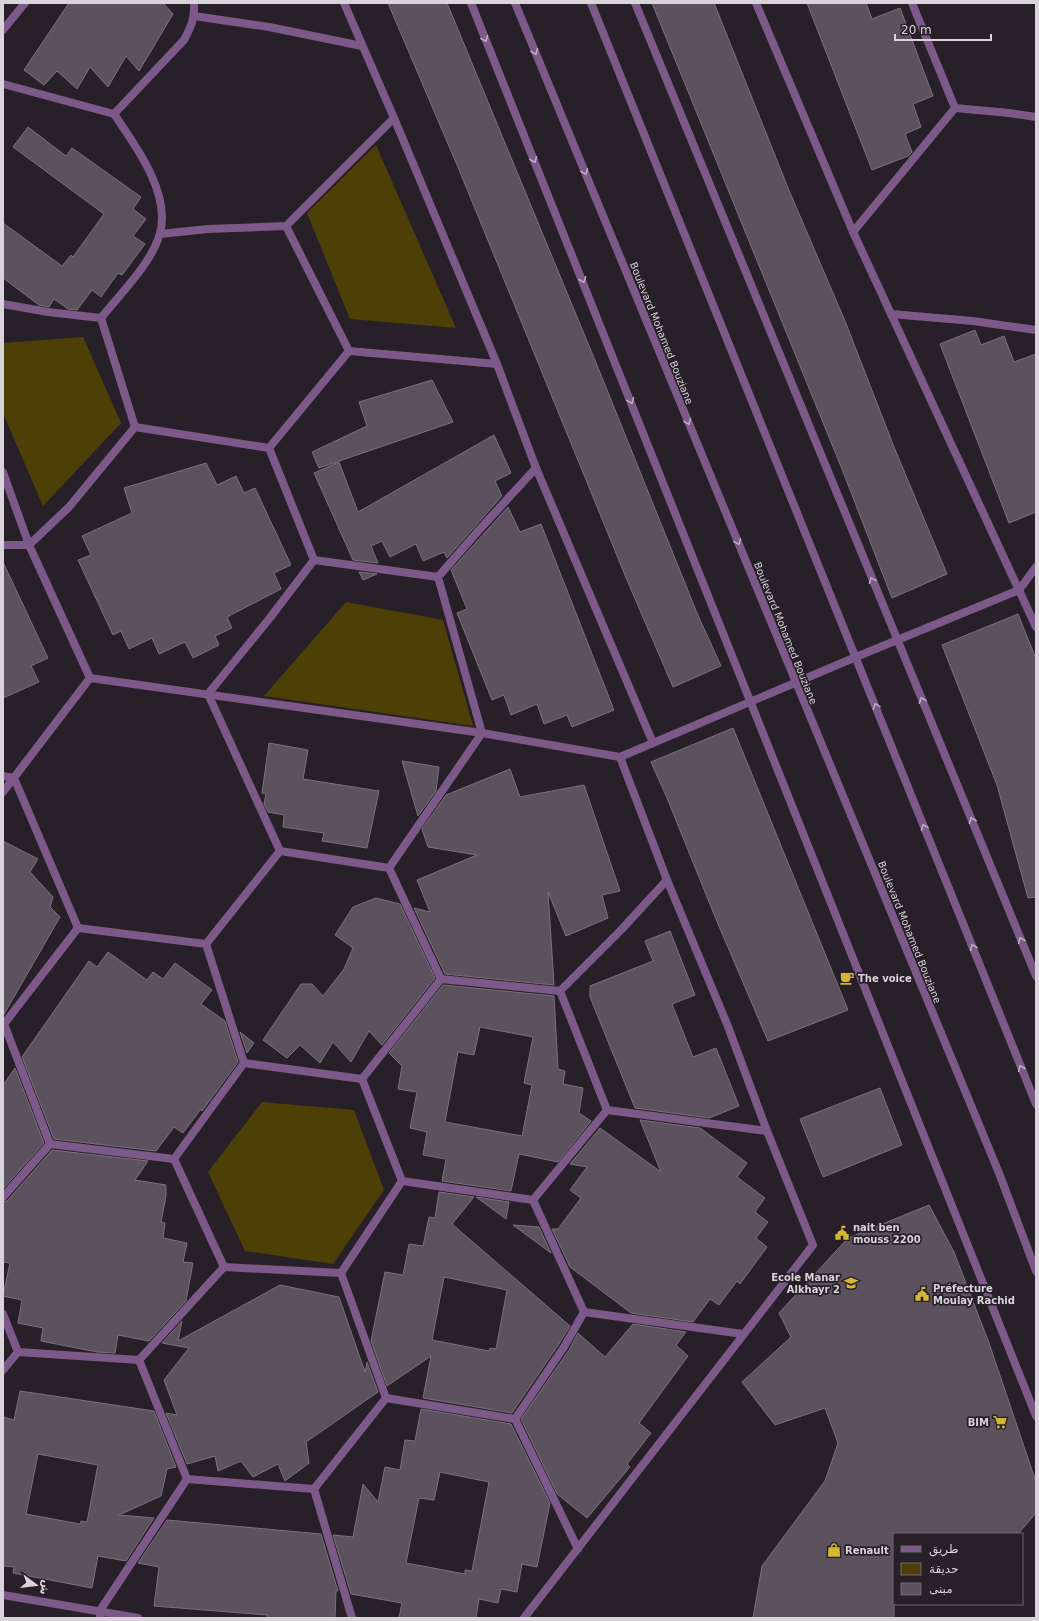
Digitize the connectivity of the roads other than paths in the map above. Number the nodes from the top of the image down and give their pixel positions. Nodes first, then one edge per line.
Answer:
1 (25, 3) edge
2 (194, 3) edge
3 (344, 3) edge
4 (471, 3) edge
5 (515, 3) edge
6 (591, 3) edge
7 (635, 3) edge
8 (756, 3) edge
9 (912, 3) edge
10 (194, 16) junction
11 (3, 30) edge
12 (362, 46) junction
13 (3, 84) edge
14 (955, 108) junction
15 (114, 114) junction
16 (1036, 117) edge
17 (394, 118) junction
18 (286, 226) junction
19 (854, 232) junction
20 (160, 234) junction
21 (3, 304) edge
22 (891, 314) junction
23 (101, 318) junction
24 (1036, 330) edge
25 (349, 352) junction
26 (497, 364) junction
27 (135, 427) junction
28 (269, 448) junction
29 (536, 468) junction
30 (3, 472) edge
31 (3, 545) edge
32 (29, 546) junction
33 (314, 560) junction
34 (1036, 568) edge
35 (438, 577) junction
36 (1019, 590) junction
37 (1036, 627) edge
38 (897, 640) junction
39 (856, 657) junction
40 (90, 678) junction
41 (796, 682) junction
42 (208, 694) junction
43 (751, 701) junction
44 (482, 734) junction
45 (654, 743) junction
46 (620, 758) junction
47 (3, 776) edge
48 (14, 778) junction
49 (3, 792) edge
50 (280, 851) junction
51 (389, 868) junction
52 (667, 880) junction
53 (78, 928) junction
54 (206, 944) junction
55 (1036, 976) edge
56 (441, 979) junction
57 (560, 991) junction
58 (4, 1024) edge
59 (244, 1063) junction
60 (362, 1078) junction
61 (1036, 1104) edge
62 (607, 1110) junction
63 (767, 1131) junction
64 (50, 1144) junction
65 (174, 1159) junction
66 (402, 1181) junction
67 (3, 1197) edge
68 (533, 1200) junction
69 (224, 1267) junction
70 (1036, 1271) edge
71 (340, 1273) junction
72 (584, 1312) junction
73 (3, 1314) edge
74 (743, 1334) junction
75 (18, 1352) junction
76 (139, 1360) junction
77 (3, 1370) edge
78 (386, 1398) junction
79 (1036, 1416) edge
80 (515, 1419) junction
81 (187, 1479) junction
82 (314, 1489) junction
83 (578, 1549) junction
84 (3, 1595) edge
85 (100, 1615) edge
86 (138, 1618) edge
87 (352, 1618) edge
88 (524, 1618) edge

1 - 11 street
2 - 10 street
3 - 12 street
4 -> 43 street
5 -> 41 street, Boulevard Mohamed Bouziane
6 - 39 street
38 -> 7 street
8 - 19 street
9 - 14 street
10 - 12 street
10 - 15 street
12 - 17 street
13 - 15 street
14 - 16 street
14 - 19 street
15 - 20 street
17 - 18 street
17 - 26 street
18 - 20 street
18 - 25 street
19 - 22 street
20 - 23 street
21 - 23 street
22 - 24 street
22 - 36 street
23 - 27 street
25 - 26 street
25 - 28 street
26 - 29 street
27 - 28 street
27 - 32 street
28 - 33 street
29 - 35 street
29 - 45 street
30 - 32 street
31 - 32 street
32 - 40 street
33 - 35 street
33 - 42 street
34 - 36 street
35 - 44 street
36 - 37 street
36 - 38 street
38 - 39 street
55 -> 38 street
39 - 41 street
61 -> 39 street
40 - 42 street
40 - 48 street
41 - 43 street
41 - 70 street, Boulevard Mohamed Bouziane
42 - 44 street
42 - 50 street
43 - 45 street
43 - 79 street
44 - 46 street
44 - 51 street
45 - 46 street
46 - 52 street
47 - 48 street
48 - 49 street
48 - 53 street
50 - 51 street
50 - 54 street
51 - 56 street
52 - 57 street
52 - 63 street
53 - 54 street
53 - 58 street
54 - 59 street
56 - 57 street
56 - 60 street
57 - 62 street
58 - 64 street
59 - 60 street
59 - 65 street
60 - 66 street
62 - 63 street
62 - 68 street
63 - 74 street
64 - 65 street
64 - 67 street
65 - 69 street
66 - 68 street
66 - 71 street
68 - 72 street
69 - 71 street
69 - 76 street
71 - 78 street
72 - 74 street
72 - 80 street
73 - 75 street
74 - 83 street
75 - 76 street
75 - 77 street
76 - 81 street
78 - 80 street
78 - 82 street
80 - 83 street
81 - 82 street
81 - 85 street
82 - 87 street
83 - 88 street
84 - 85 street
85 - 86 street

